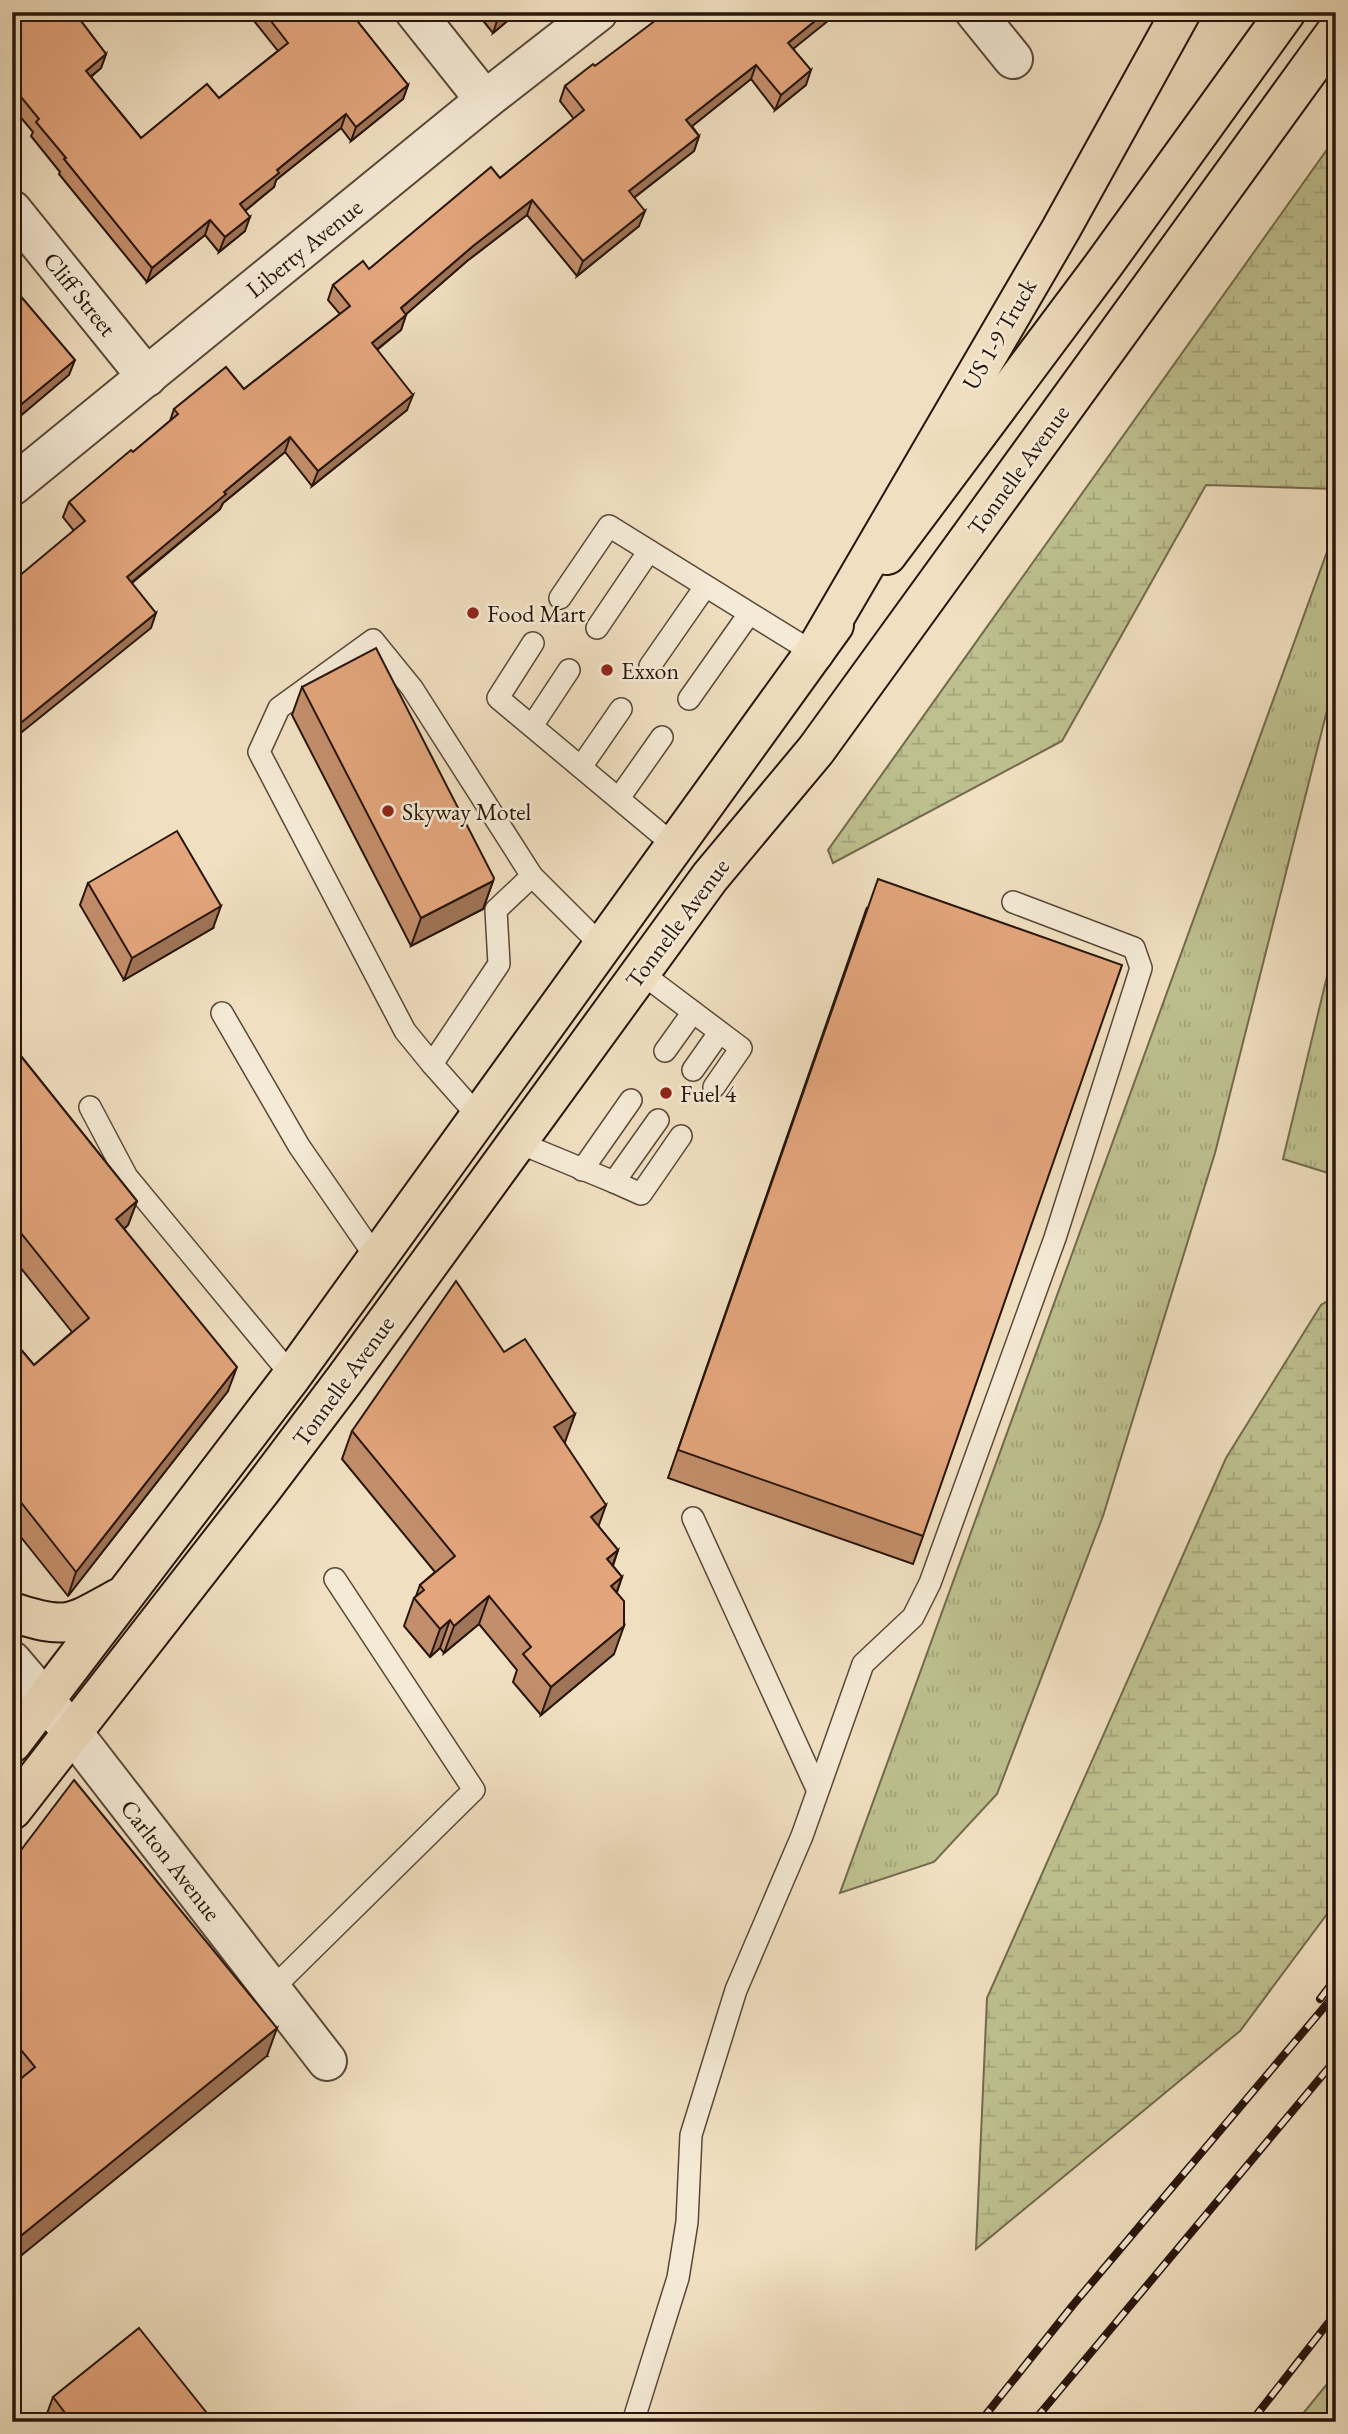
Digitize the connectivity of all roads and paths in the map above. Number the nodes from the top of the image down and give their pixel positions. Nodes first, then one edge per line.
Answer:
1 (415, 12) edge
2 (598, 12) edge
3 (975, 12) edge
4 (1181, 12) edge
5 (1286, 12) edge
6 (1336, 32) edge
7 (1013, 59) dead end
8 (485, 100) junction
9 (12, 211) edge
10 (147, 377) junction
11 (12, 486) edge
12 (649, 551) junction
13 (705, 587) junction
14 (560, 598) dead end
15 (750, 614) junction
16 (597, 628) dead end
17 (533, 643) dead end
18 (814, 653) junction
19 (650, 666) dead end
20 (569, 670) dead end
21 (689, 699) dead end
22 (621, 709) dead end
23 (531, 726) junction
24 (662, 737) dead end
25 (581, 766) junction
26 (619, 798) junction
27 (675, 846) junction
28 (532, 876) junction
29 (1013, 902) dead end
30 (602, 946) junction
31 (640, 972) junction
32 (693, 1012) junction
33 (222, 1013) dead end
34 (719, 1032) junction
35 (665, 1051) dead end
36 (432, 1064) junction
37 (693, 1070) dead end
38 (714, 1087) dead end
39 (631, 1100) dead end
40 (90, 1107) dead end
41 (479, 1117) junction
42 (658, 1120) dead end
43 (681, 1136) dead end
44 (517, 1142) junction
45 (582, 1170) junction
46 (614, 1182) junction
47 (377, 1259) junction
48 (292, 1376) junction
49 (694, 1518) dead end
50 (335, 1579) dead end
51 (127, 1594) junction
52 (12, 1612) edge
53 (12, 1661) edge
54 (45, 1702) junction
55 (73, 1734) junction
56 (12, 1742) edge
57 (817, 1789) junction
58 (12, 1810) edge
59 (272, 1989) junction
60 (327, 2061) dead end
61 (633, 2422) edge

1 - 8 street
2 - 8 street, Liberty Avenue
3 - 7 street
4 - 18 highway, US 1-9 Truck
5 - 18 highway, Tonnelle Avenue
6 - 31 highway, Tonnelle Avenue
8 - 10 street, Liberty Avenue
9 - 10 street, Cliff Street
10 - 11 street, Liberty Avenue
12 - 13 lane
12 - 14 lane
12 - 16 lane
13 - 15 lane
13 - 19 lane
15 - 18 lane
15 - 21 lane
17 - 23 lane
18 - 27 highway, Tonnelle Avenue
20 - 23 lane
22 - 25 lane
23 - 25 lane
24 - 26 lane
25 - 26 lane
26 - 27 lane
27 - 30 highway, Tonnelle Avenue
28 - 30 lane
28 - 36 lane
28 - 36 lane
29 - 57 lane
30 - 41 highway, Tonnelle Avenue
31 - 32 lane
31 - 44 highway, Tonnelle Avenue
32 - 34 lane
32 - 35 lane
33 - 47 lane
34 - 37 lane
34 - 38 lane
36 - 41 lane
39 - 45 lane
40 - 48 lane
41 - 47 highway, Tonnelle Avenue
42 - 46 lane
43 - 46 lane
44 - 45 lane
44 - 55 highway, Tonnelle Avenue
45 - 46 lane
47 - 48 highway, Tonnelle Avenue
48 - 51 highway, Tonnelle Avenue
49 - 57 lane
50 - 59 lane
51 - 52 highway
51 - 54 highway, Tonnelle Avenue
53 - 54 street, Carlton Avenue
54 - 55 street, Carlton Avenue
54 - 56 highway, Tonnelle Avenue
55 - 58 highway, Tonnelle Avenue
55 - 59 street, Carlton Avenue
57 - 61 lane
59 - 60 street, Carlton Avenue

